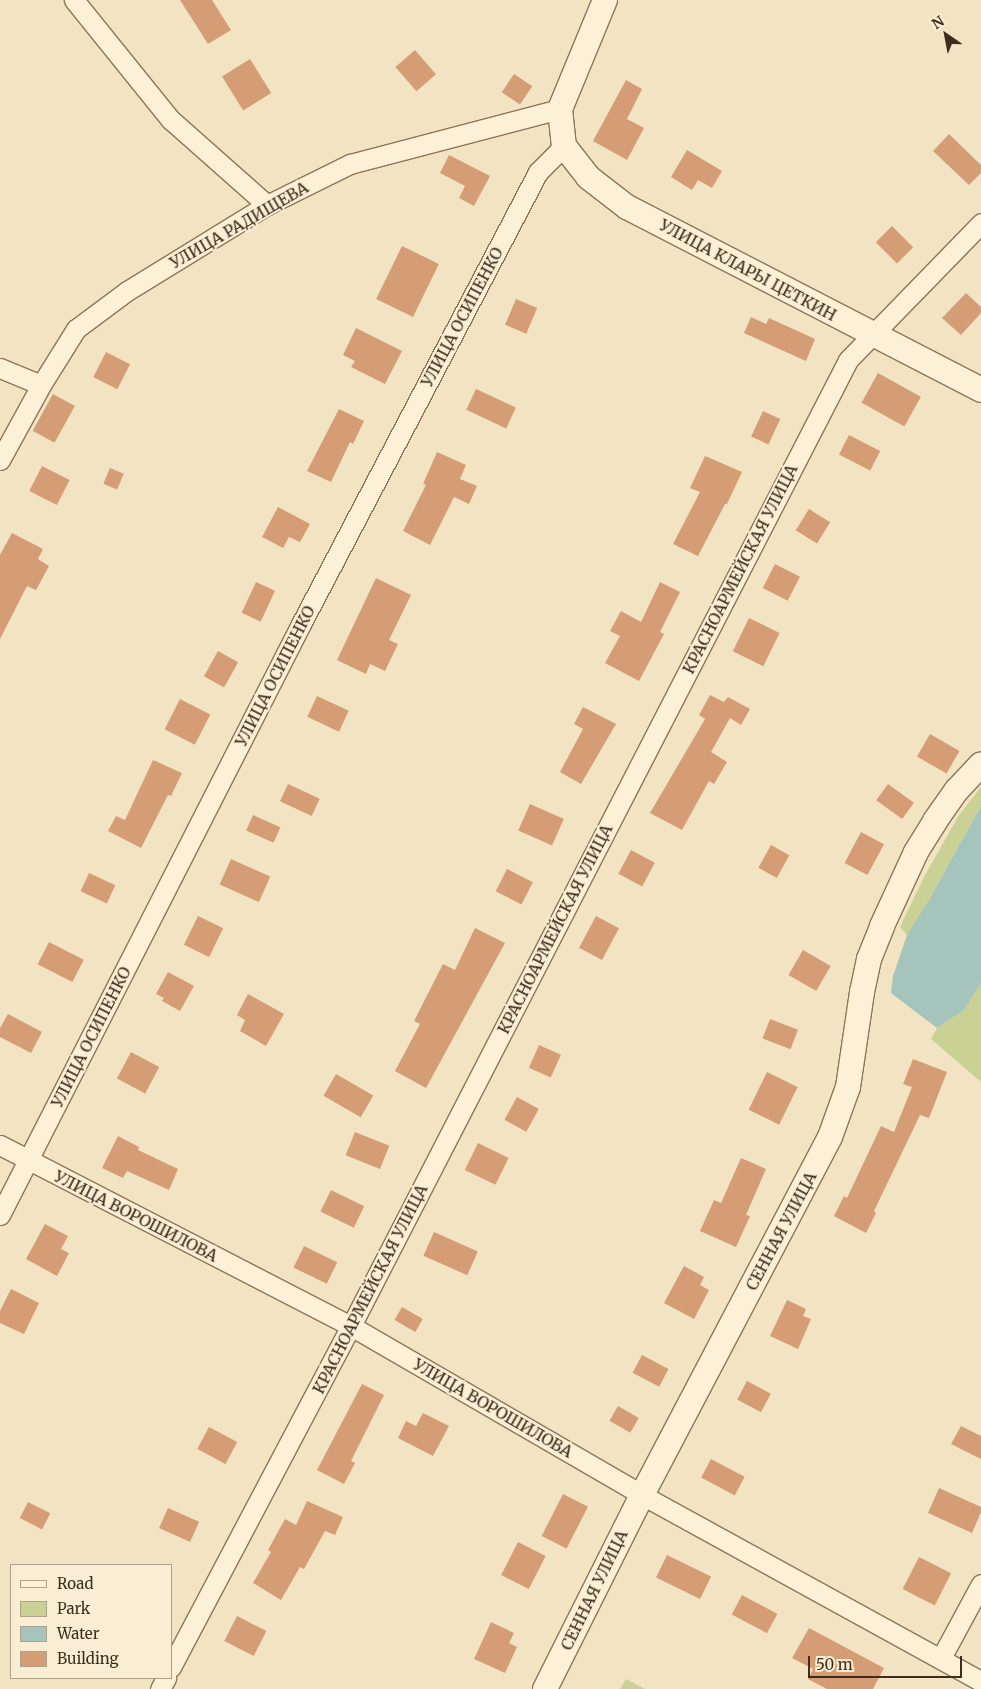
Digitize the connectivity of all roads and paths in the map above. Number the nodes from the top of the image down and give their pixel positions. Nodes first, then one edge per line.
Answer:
1 (74, 0) edge
2 (605, 0) edge
3 (560, 109) junction
4 (564, 146) junction
5 (267, 205) junction
6 (981, 223) edge
7 (872, 335) junction
8 (0, 368) edge
9 (41, 385) junction
10 (981, 390) edge
11 (0, 460) edge
12 (981, 764) edge
13 (0, 1145) edge
14 (28, 1161) junction
15 (0, 1215) edge
16 (351, 1326) junction
17 (642, 1495) junction
18 (981, 1584) edge
19 (941, 1658) junction
20 (172, 1665) edge
21 (981, 1681) edge
22 (545, 1689) edge

1 - 5 street
2 - 3 street
3 - 4 street
3 - 5 street, УЛИЦА РАДИЩЕВА
4 - 7 street, УЛИЦА КЛАРЫ ЦЕТКИН
4 - 14 street, УЛИЦА ОСИПЕНКО
5 - 9 street, УЛИЦА РАДИЩЕВА
6 - 7 street, КРАСНОАРМЕЙСКАЯ УЛИЦА
7 - 10 street, УЛИЦА КЛАРЫ ЦЕТКИН
7 - 16 street, КРАСНОАРМЕЙСКАЯ УЛИЦА
8 - 9 street
9 - 11 street, УЛИЦА РАДИЩЕВА
12 - 17 street, СЕННАЯ УЛИЦА
13 - 14 street, УЛИЦА ВОРОШИЛОВА
14 - 15 street, УЛИЦА ОСИПЕНКО
14 - 16 street, УЛИЦА ВОРОШИЛОВА
16 - 17 street, УЛИЦА ВОРОШИЛОВА
16 - 20 street, КРАСНОАРМЕЙСКАЯ УЛИЦА
17 - 19 street, УЛИЦА ВОРОШИЛОВА
17 - 22 street, СЕННАЯ УЛИЦА
18 - 19 street
19 - 21 street, УЛИЦА ВОРОШИЛОВА

